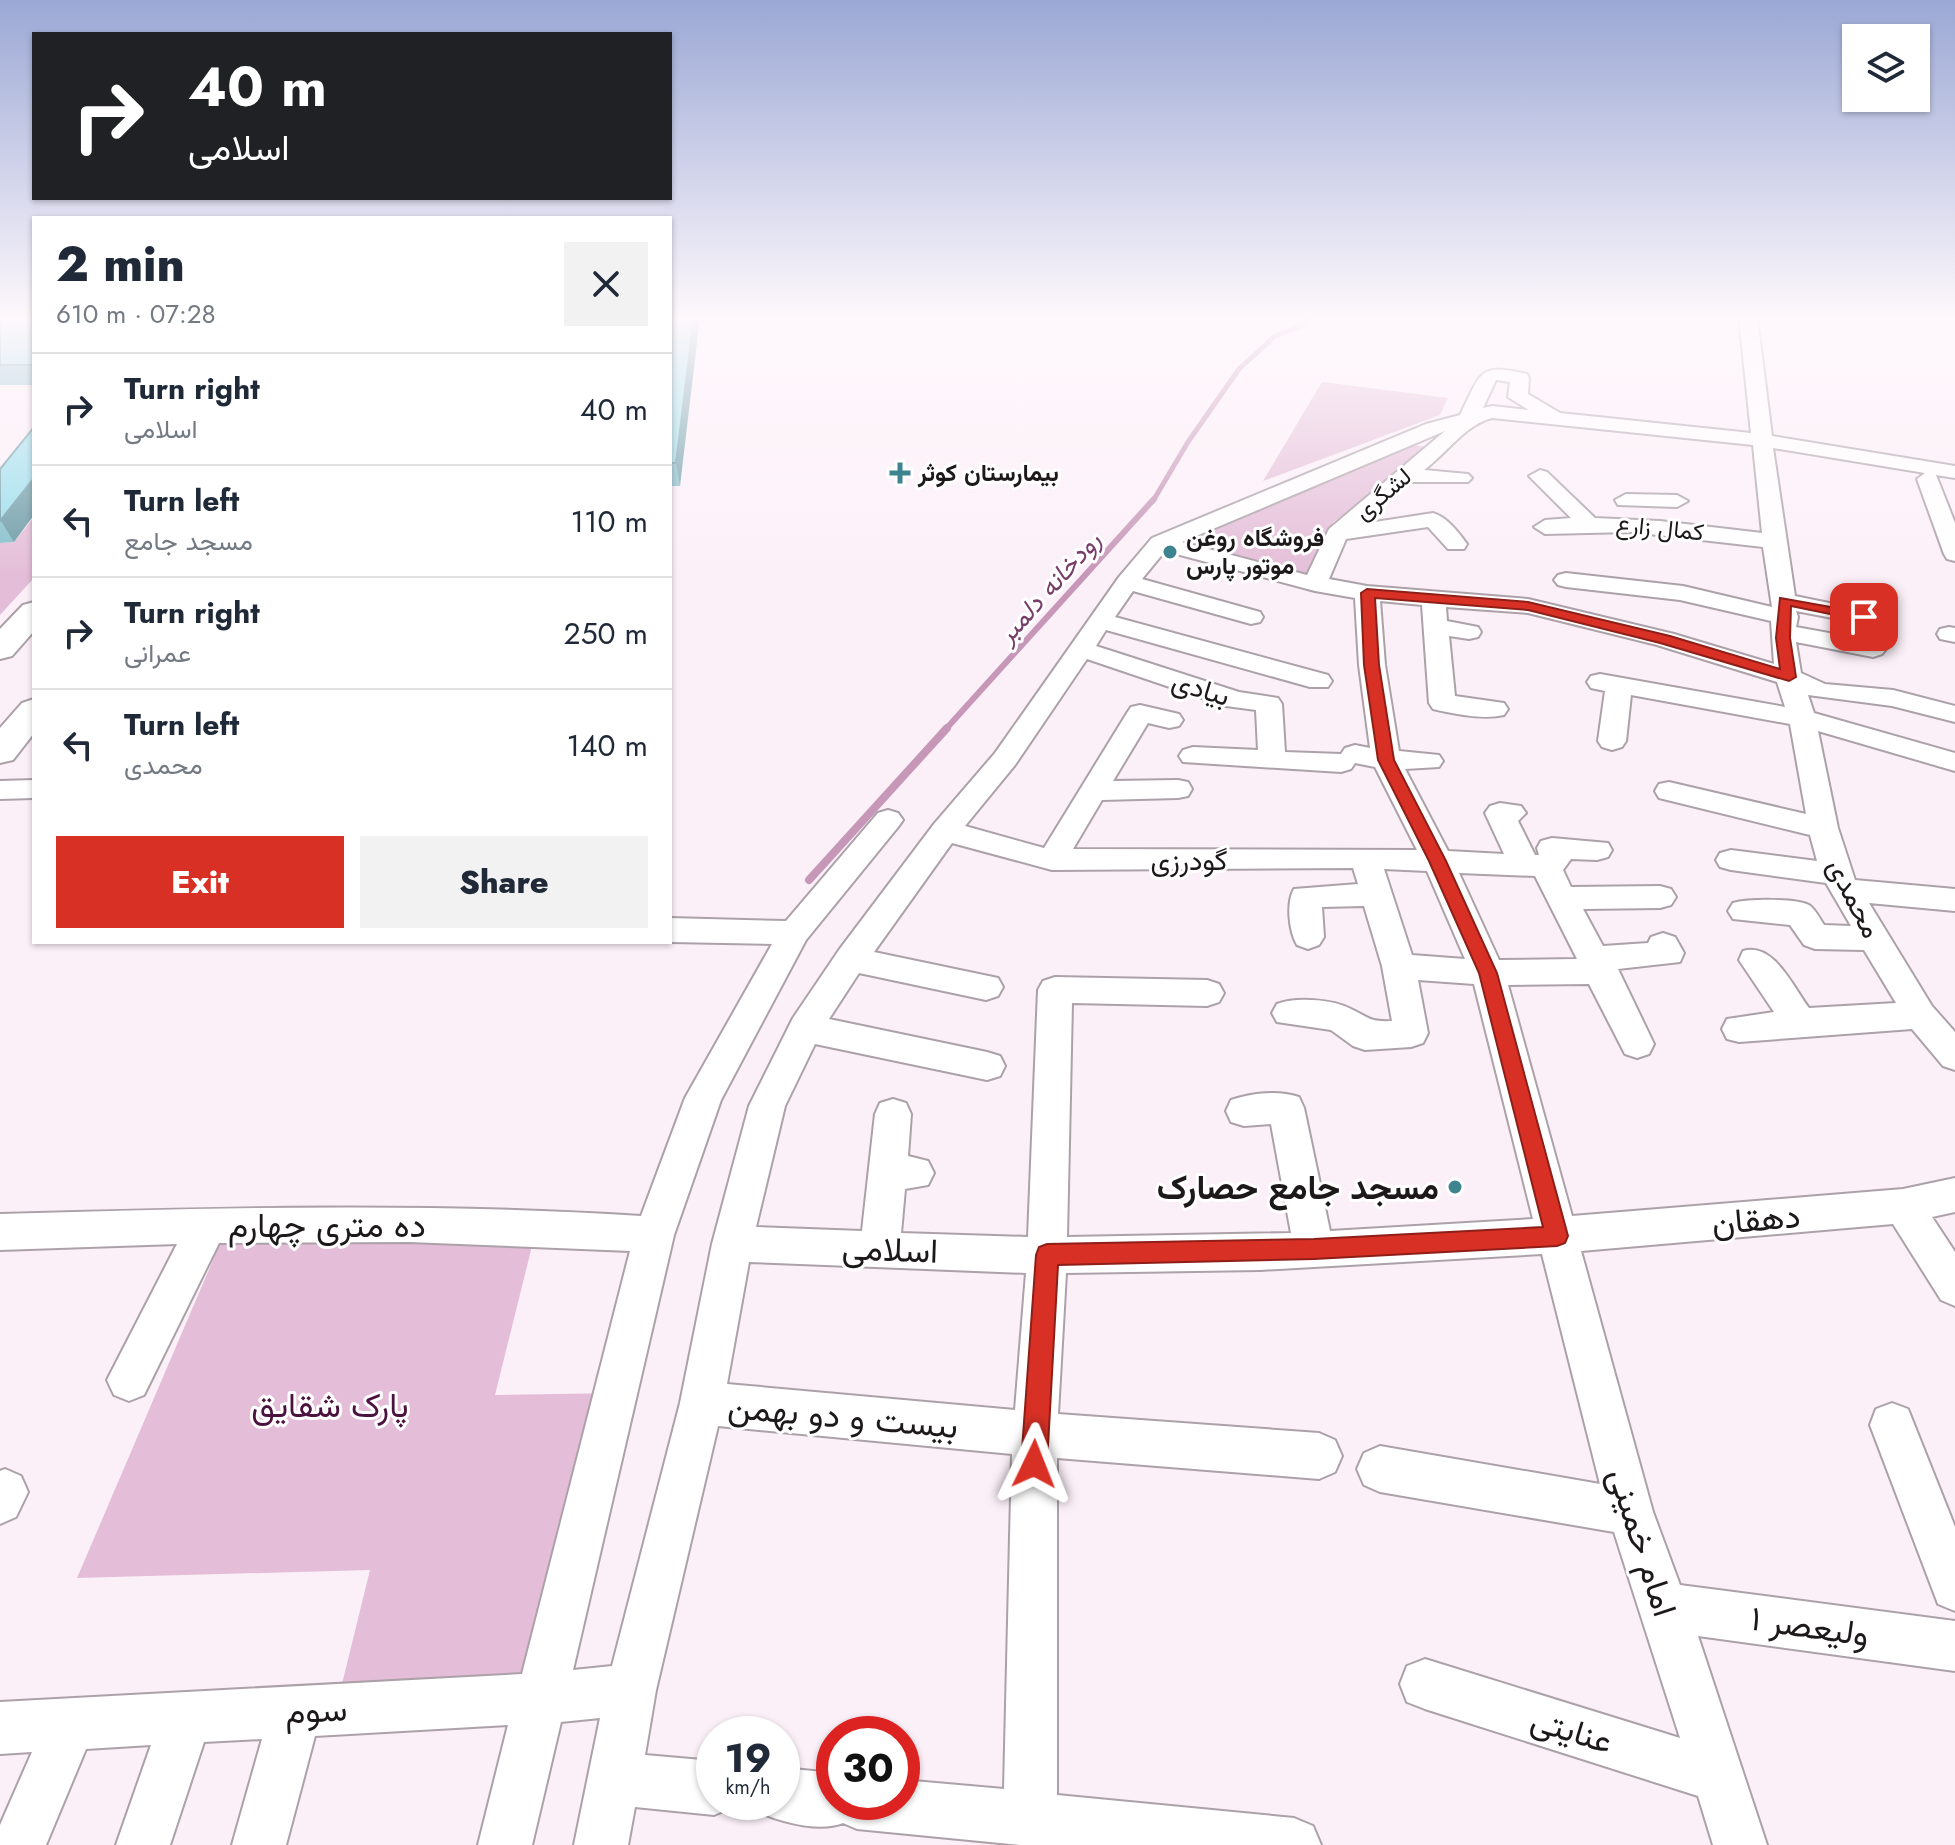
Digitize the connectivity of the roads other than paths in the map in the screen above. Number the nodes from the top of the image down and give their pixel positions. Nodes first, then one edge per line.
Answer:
1 (1476, 403) edge
2 (1530, 403) edge
3 (1758, 403) edge
4 (1469, 417) junction
5 (1561, 418) junction
6 (1763, 446) junction
7 (1955, 472) edge
8 (1404, 475) junction
9 (1540, 476) dead end
10 (1461, 478) dead end
11 (1928, 479) junction
12 (1955, 485) edge
13 (1626, 500) dead end
14 (1651, 501) junction
15 (1677, 501) dead end
16 (1587, 522) junction
17 (1545, 527) dead end
18 (1668, 527) junction
19 (1337, 534) junction
20 (1775, 542) junction
21 (1160, 543) junction
22 (1456, 544) dead end
23 (1955, 554) edge
24 (1566, 580) dead end
25 (1127, 582) junction
26 (1315, 584) junction
27 (1367, 593) junction
28 (1853, 593) dead end
29 (1433, 597) junction
30 (1783, 613) junction
31 (32, 614) edge
32 (1251, 617) dead end
33 (1864, 617) dead end
34 (1101, 621) junction
35 (1436, 626) junction
36 (1743, 629) dead end
37 (1469, 632) dead end
38 (0, 649) edge
39 (1081, 649) junction
40 (1873, 649) dead end
41 (1789, 677) junction
42 (1319, 681) dead end
43 (32, 712) edge
44 (1955, 714) edge
45 (1486, 716) dead end
46 (1802, 718) junction
47 (1169, 720) dead end
48 (1612, 741) dead end
49 (0, 752) edge
50 (1193, 756) dead end
51 (1272, 759) junction
52 (1386, 760) junction
53 (1429, 761) dead end
54 (1955, 762) edge
55 (32, 789) edge
56 (1178, 789) dead end
57 (0, 790) edge
58 (1093, 791) junction
59 (1669, 791) dead end
60 (1511, 813) dead end
61 (888, 820) dead end
62 (1823, 828) junction
63 (945, 831) junction
64 (1597, 850) dead end
65 (1365, 858) junction
66 (1052, 860) junction
67 (1731, 860) dead end
68 (1438, 861) junction
69 (1534, 866) junction
70 (1841, 882) junction
71 (1377, 894) junction
72 (1660, 897) dead end
73 (1562, 898) junction
74 (1955, 900) edge
75 (1744, 911) dead end
76 (672, 930) edge
77 (794, 933) junction
78 (1308, 937) dead end
79 (1875, 938) junction
80 (1663, 945) dead end
81 (851, 959) junction
82 (1755, 960) dead end
83 (1599, 965) junction
84 (1399, 966) junction
85 (1488, 973) junction
86 (986, 987) dead end
87 (1207, 993) dead end
88 (1289, 1013) dead end
89 (1920, 1015) junction
90 (1800, 1022) junction
91 (805, 1028) junction
92 (1739, 1029) dead end
93 (1637, 1044) dead end
94 (1955, 1056) edge
95 (987, 1066) dead end
96 (1244, 1111) dead end
97 (901, 1121) dead end
98 (1955, 1195) edge
99 (1903, 1206) junction
100 (208, 1225) junction
101 (0, 1232) edge
102 (654, 1235) junction
103 (1557, 1236) junction
104 (732, 1244) junction
105 (880, 1249) junction
106 (1314, 1249) junction
107 (1047, 1255) junction
108 (1955, 1287) edge
109 (129, 1380) dead end
110 (702, 1403) junction
111 (1892, 1425) dead end
112 (1035, 1434) junction
113 (1319, 1456) dead end
114 (1380, 1469) dead end
115 (1630, 1512) junction
116 (1955, 1587) edge
117 (1664, 1607) junction
118 (1955, 1646) edge
119 (1425, 1684) dead end
120 (631, 1690) junction
121 (542, 1698) junction
122 (296, 1712) junction
123 (187, 1717) junction
124 (70, 1724) junction
125 (0, 1728) edge
126 (1720, 1777) junction
127 (616, 1779) junction
128 (696, 1786) edge
129 (920, 1808) edge
130 (1030, 1819) junction
131 (19, 1845) edge
132 (143, 1845) edge
133 (259, 1845) edge
134 (505, 1845) edge
135 (601, 1845) edge
136 (1294, 1845) edge
137 (1740, 1845) edge

1 - 4 street, لشگری
2 - 5 street, لشگری
3 - 6 street, محمدی
4 - 5 street
4 - 6 street
4 - 8 street, لشگری
4 - 21 street
5 - 6 street
6 - 7 street
6 - 11 street
6 - 20 street, محمدی
8 - 10 street
8 - 19 street, لشگری
9 - 16 street
11 - 12 street
11 - 23 street
13 - 14 street
14 - 15 street
14 - 18 street
16 - 17 street, کمال زارع
16 - 18 street, کمال زارع
18 - 20 street, کمال زارع
19 - 22 street
19 - 26 street, لشگری
20 - 30 street, محمدی
21 - 25 street
21 - 26 street
24 - 30 street
25 - 32 street
25 - 34 street
26 - 27 street
27 - 29 street
27 - 52 street, امام خمینی
28 - 30 street
29 - 35 street
29 - 41 street
30 - 33 street
30 - 36 street
30 - 40 street
30 - 41 street, محمدی
31 - 38 main road
34 - 39 street
34 - 42 street
35 - 37 street
35 - 45 street
39 - 51 street, بیادی
39 - 63 street
41 - 44 street
41 - 46 street, محمدی
43 - 49 main road
46 - 48 street
46 - 54 street
46 - 62 street, محمدی
47 - 58 street
50 - 51 street
51 - 52 street
52 - 53 street
52 - 68 street, امام خمینی
55 - 57 street
56 - 58 street
58 - 66 street
59 - 62 street
60 - 69 street
61 - 77 street
62 - 70 street, محمدی
63 - 66 street, گودرزی
63 - 81 street
64 - 69 street
65 - 66 street, گودرزی
65 - 68 street, گودرزی
65 - 71 street
67 - 70 street
68 - 69 street, گودرزی
68 - 85 street, امام خمینی
69 - 73 street
70 - 74 street
70 - 79 street, محمدی
71 - 78 street
71 - 84 street
72 - 73 street
73 - 83 street
75 - 79 street
76 - 77 street
77 - 102 street
79 - 89 street, محمدی
80 - 83 street
81 - 86 street
81 - 91 street
82 - 90 street
83 - 85 street
83 - 93 street
84 - 85 street
84 - 88 street
85 - 103 street, امام خمینی
87 - 107 street
89 - 90 street
89 - 94 street, محمدی
90 - 92 street
91 - 95 street
91 - 104 street
96 - 106 street
97 - 105 street
98 - 99 street, دهقان
99 - 103 street, دهقان
99 - 108 street
100 - 101 street, ده متری چهارم
100 - 102 street, ده متری چهارم
100 - 109 street
102 - 121 street
103 - 106 street, اسلامی
103 - 115 street, امام خمینی
104 - 105 street, اسلامی
104 - 110 street
105 - 107 street, اسلامی
106 - 107 street, اسلامی
107 - 112 street
110 - 112 street, بیست و دو بهمن
110 - 120 street
111 - 116 street
112 - 113 street, بیست و دو بهمن
112 - 130 street
114 - 115 street
115 - 117 street, امام خمینی
117 - 118 street, ولیعصر ۱
117 - 126 street, امام خمینی
119 - 126 street, عنایتی
120 - 121 street, سوم
120 - 127 street
121 - 122 street, سوم
121 - 134 street
122 - 123 street, سوم
122 - 133 street
123 - 124 street, سوم
123 - 132 street
124 - 125 street, سوم
124 - 131 street
126 - 137 street, امام خمینی
127 - 128 street
127 - 135 street
129 - 130 street
130 - 136 street

